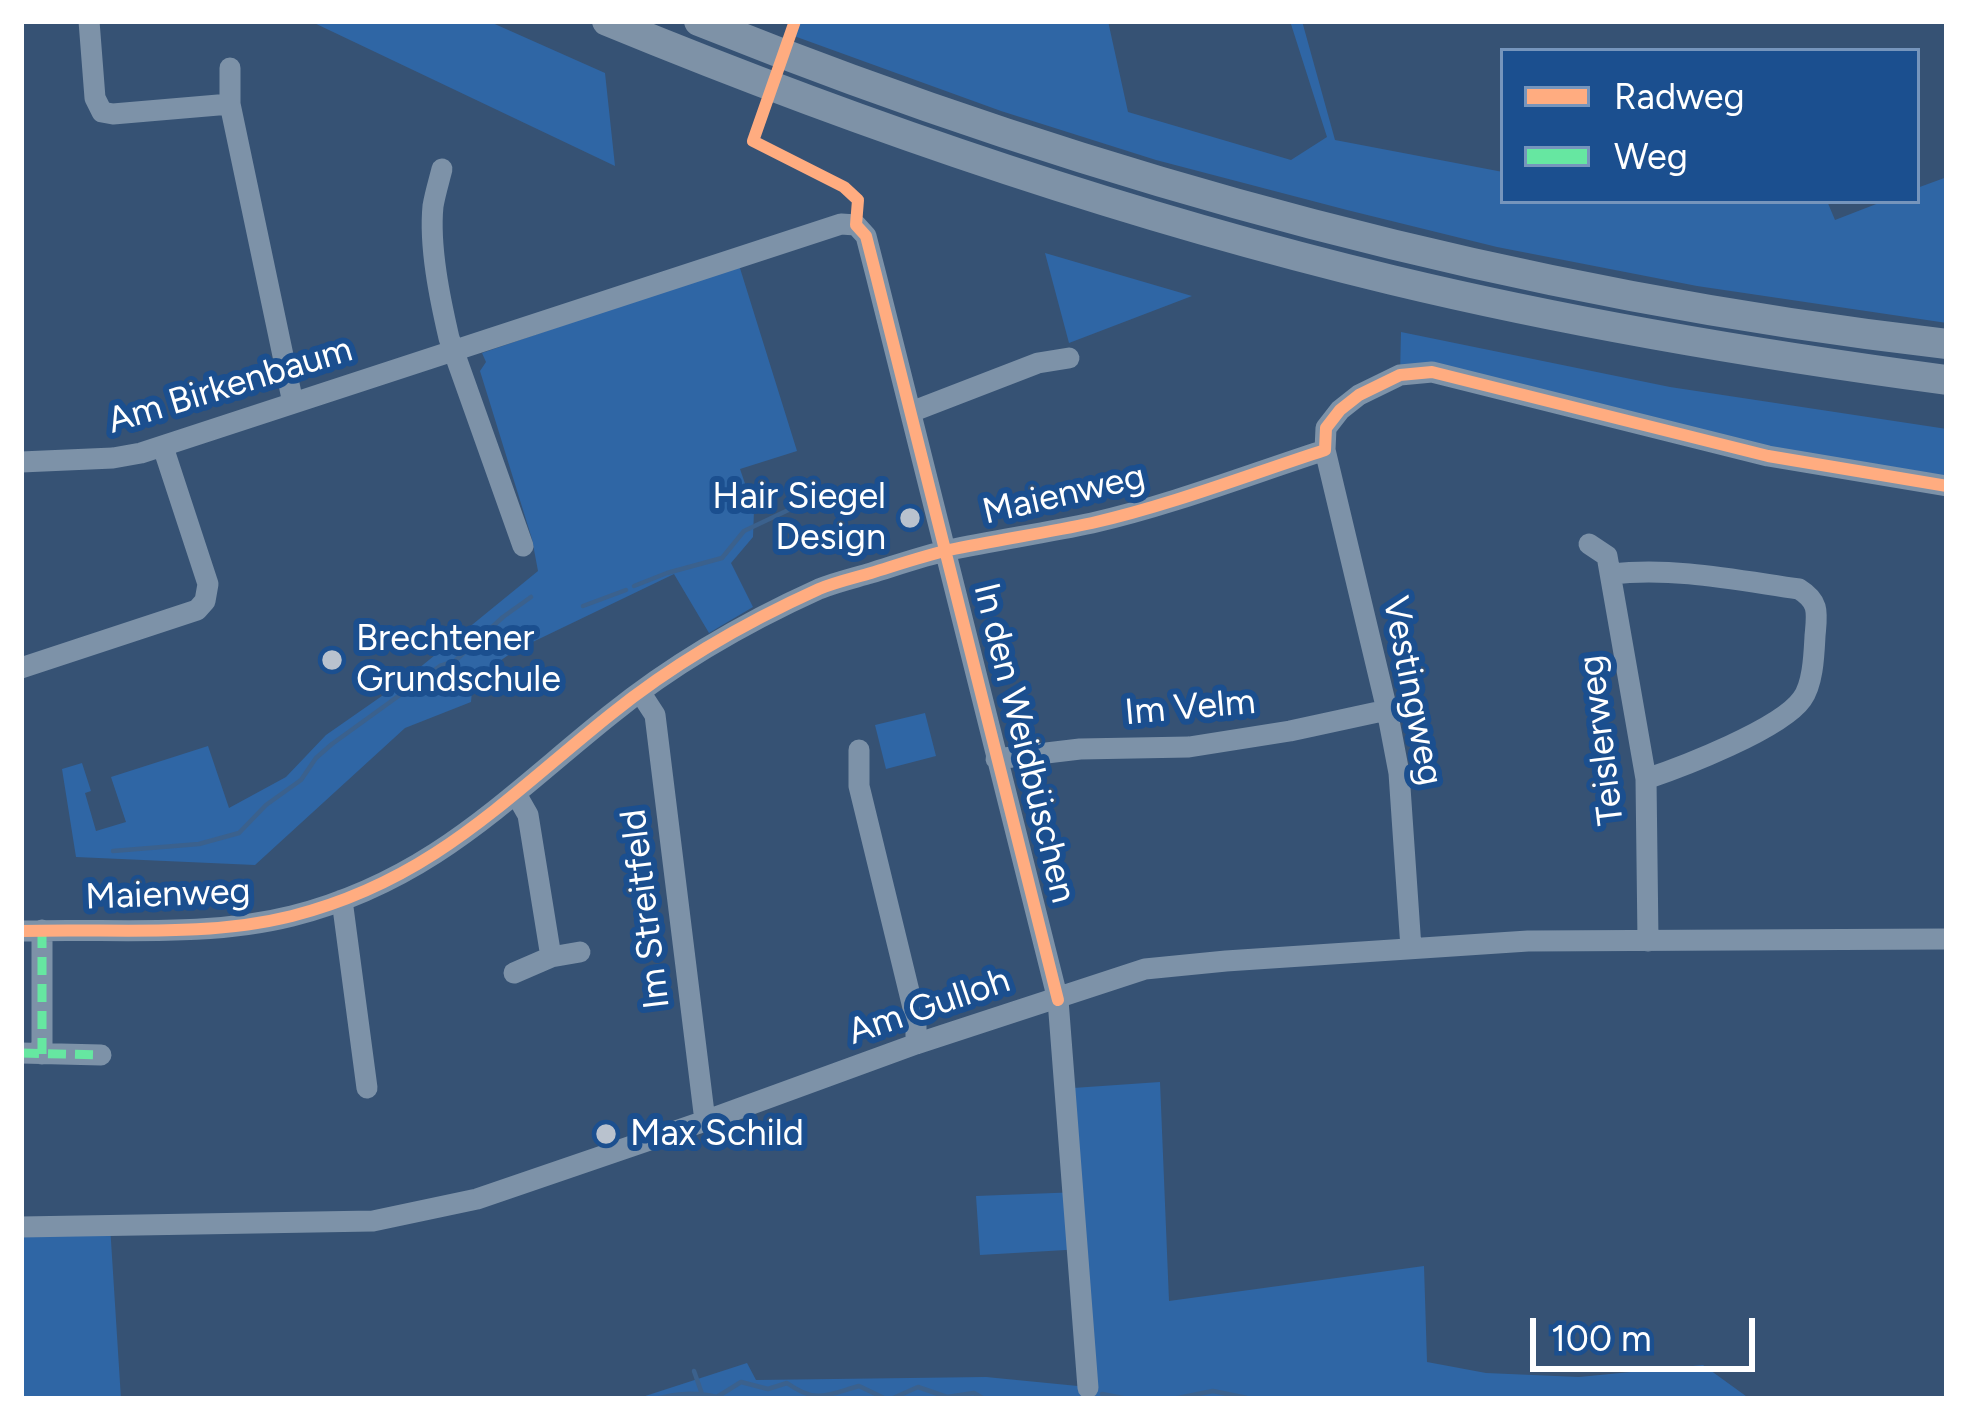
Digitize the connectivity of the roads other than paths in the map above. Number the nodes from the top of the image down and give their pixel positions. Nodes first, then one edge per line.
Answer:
1 (89, 21) edge
2 (607, 21) edge
3 (699, 21) edge
4 (230, 68) dead end
5 (230, 104) junction
6 (442, 169) dead end
7 (856, 225) joint
8 (1947, 344) edge
9 (454, 351) junction
10 (1069, 358) dead end
11 (1947, 380) edge
12 (293, 404) junction
13 (910, 412) junction
14 (163, 447) junction
15 (1325, 450) junction
16 (21, 462) edge
17 (1947, 486) edge
18 (1589, 544) dead end
19 (523, 546) dead end
20 (945, 551) junction
21 (1611, 574) junction
22 (21, 668) edge
23 (640, 692) junction
24 (1387, 710) junction
25 (859, 750) dead end
26 (996, 759) junction
27 (1646, 779) junction
28 (516, 794) junction
29 (342, 900) junction
30 (32, 931) edge
31 (1947, 939) edge
32 (1648, 940) junction
33 (1411, 948) junction
34 (580, 952) dead end
35 (551, 957) junction
36 (514, 974) dead end
37 (1058, 1000) junction
38 (916, 1044) junction
39 (32, 1054) edge
40 (101, 1055) dead end
41 (367, 1088) dead end
42 (705, 1121) junction
43 (21, 1227) edge
44 (1088, 1388) dead end

1 - 5 street
2 - 11 highway
3 - 8 highway
4 - 5 street
5 - 12 street
6 - 9 street
7 - 9 street, Am Birkenbaum
7 - 13 street, In den Weidbüschen
9 - 12 street, Am Birkenbaum
9 - 19 street
10 - 13 street
12 - 14 street, Am Birkenbaum
13 - 20 street, In den Weidbüschen
14 - 16 street, Am Birkenbaum
14 - 22 street
15 - 17 street
15 - 20 street, Maienweg
15 - 24 street, Vestingweg
18 - 21 street, Teislerweg
20 - 23 street, Maienweg
20 - 26 street, In den Weidbüschen
21 - 27 street, Teislerweg
21 - 27 street
23 - 28 street, Maienweg
23 - 42 street, Im Streitfeld
24 - 26 street, Im Velm
24 - 33 street, Vestingweg
25 - 38 street
26 - 37 street, In den Weidbüschen
27 - 32 street, Teislerweg
28 - 29 street, Maienweg
28 - 35 street
29 - 30 street, Maienweg
29 - 41 street
30 - 39 street
31 - 32 street, Am Gulloh
32 - 33 street, Am Gulloh
33 - 37 street, Am Gulloh
34 - 35 street
35 - 36 street
37 - 38 street, Am Gulloh
37 - 44 street, In den Weidbüschen
38 - 42 street, Am Gulloh
39 - 40 street
42 - 43 street, Am Gulloh

